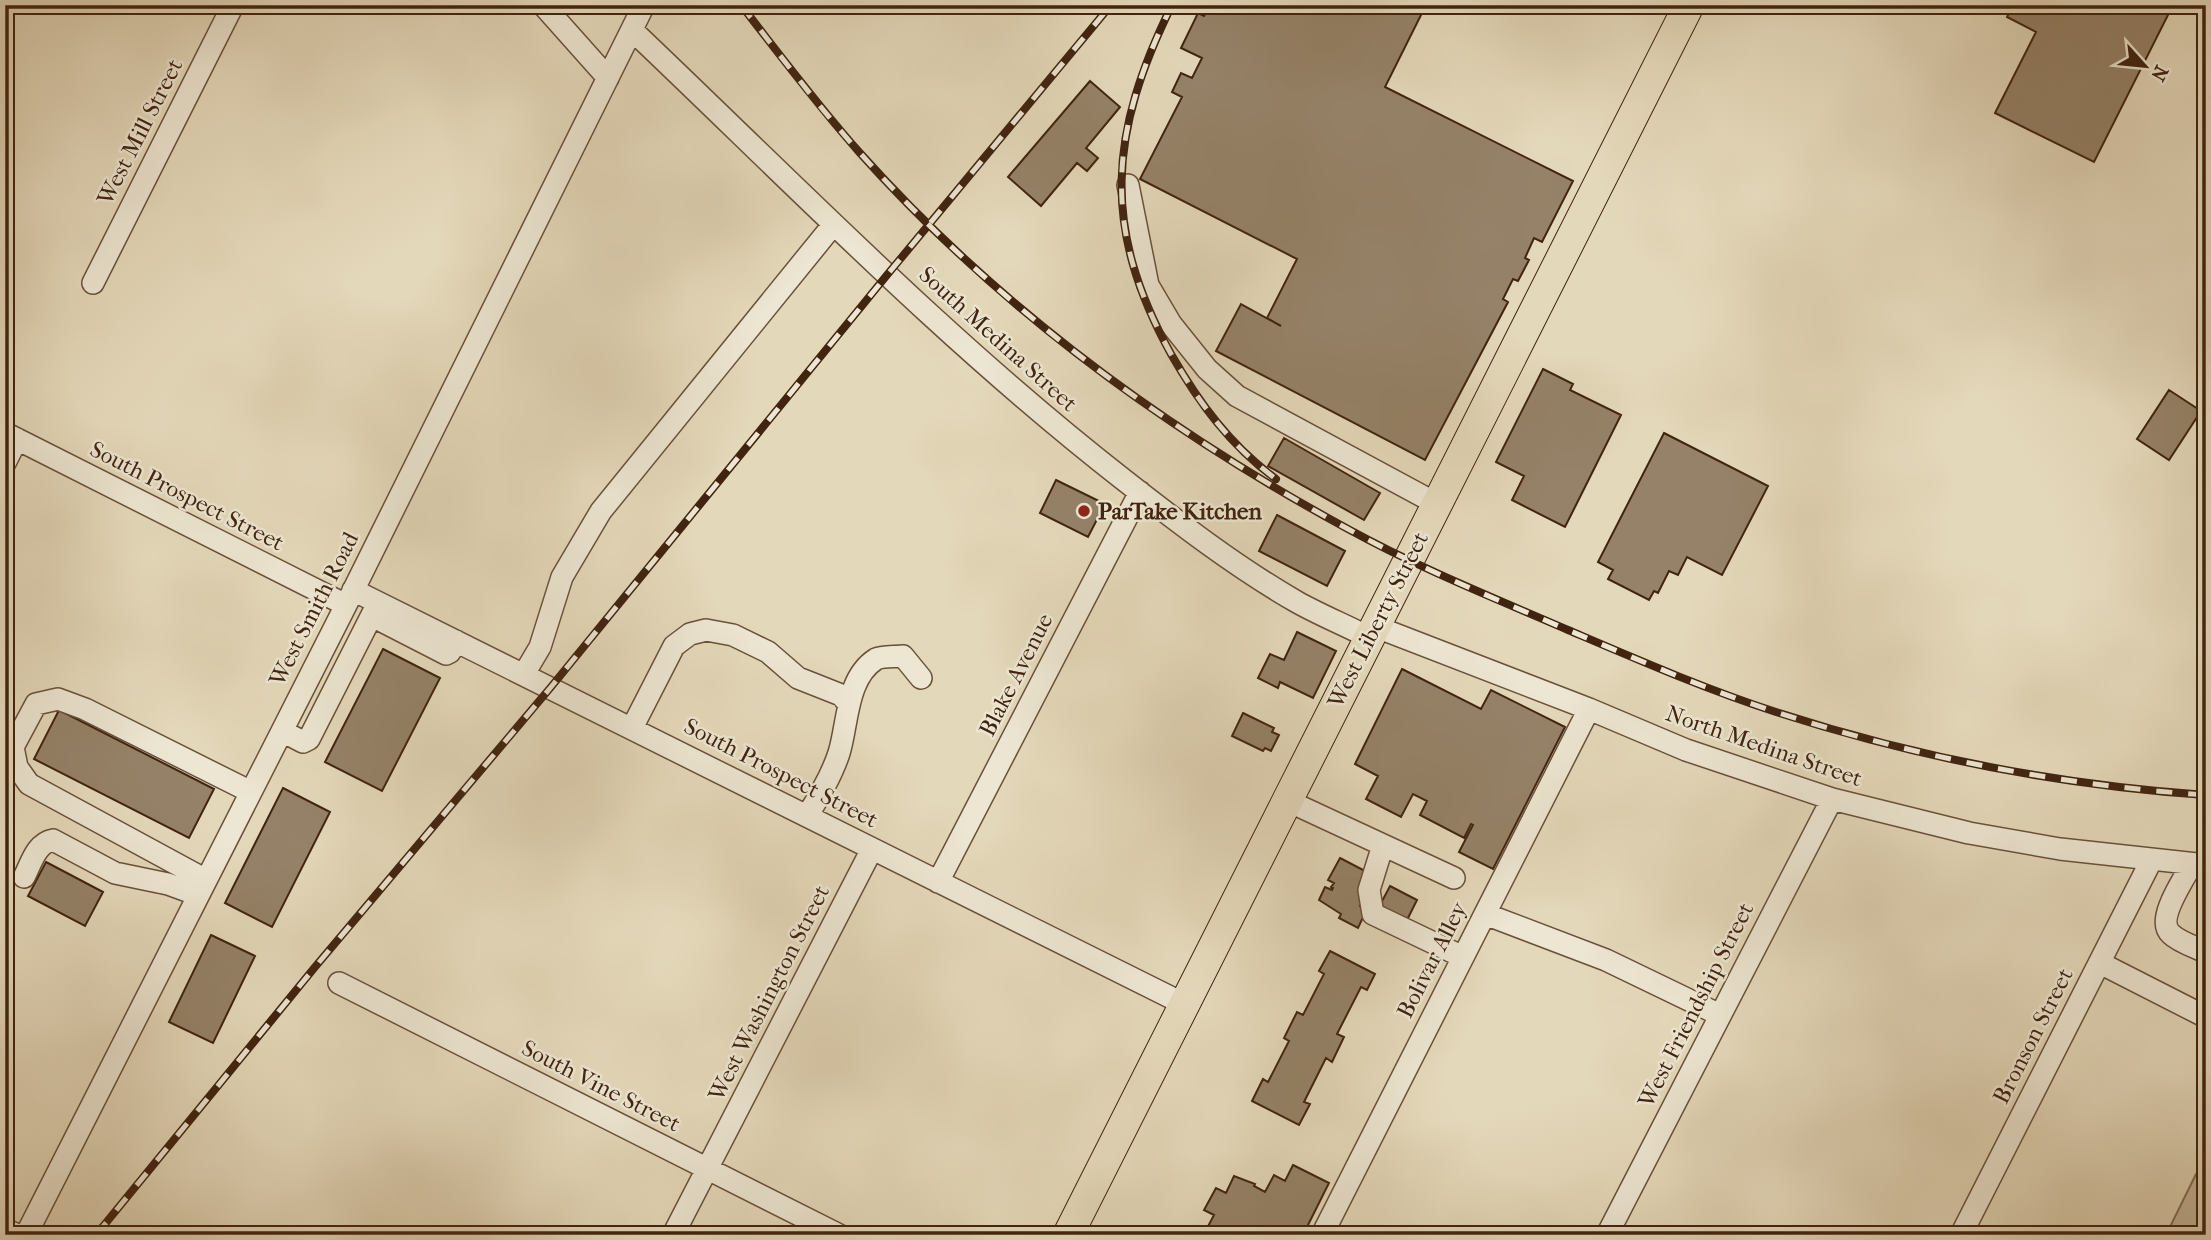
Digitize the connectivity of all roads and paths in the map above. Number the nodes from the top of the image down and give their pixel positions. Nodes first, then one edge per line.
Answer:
1 (233, 5) edge
2 (543, 5) edge
3 (644, 5) edge
4 (1689, 5) edge
5 (632, 30) junction
6 (608, 78) junction
7 (1128, 186) dead end
8 (833, 225) junction
9 (93, 283) dead end
10 (11, 436) edge
11 (5, 463) edge
12 (1140, 492) junction
13 (1437, 504) junction
14 (350, 598) junction
15 (375, 609) junction
16 (1371, 631) junction
17 (524, 674) junction
18 (921, 678) dead end
19 (849, 704) junction
20 (1589, 709) junction
21 (632, 728) junction
22 (282, 731) junction
23 (251, 792) junction
24 (1832, 799) junction
25 (1286, 800) junction
26 (807, 816) junction
27 (1383, 845) junction
28 (873, 849) junction
29 (2151, 861) junction
30 (2199, 865) edge
31 (24, 877) dead end
32 (1454, 878) dead end
33 (938, 882) junction
34 (202, 887) junction
35 (1485, 914) junction
36 (2206, 952) edge
37 (1463, 957) junction
38 (2100, 963) junction
39 (339, 983) dead end
40 (1184, 1004) junction
41 (1720, 1015) junction
42 (2206, 1017) edge
43 (708, 1168) junction
44 (5, 1229) edge
45 (17, 1235) edge
46 (26, 1235) edge
47 (673, 1235) edge
48 (839, 1235) edge
49 (1068, 1235) edge
50 (1322, 1235) edge
51 (1607, 1235) edge
52 (1961, 1235) edge

1 - 9 street, West Mill Street
2 - 6 street
3 - 5 street, West Smith Road
4 - 13 highway, West Liberty Street
5 - 6 street, West Smith Road
5 - 8 street, South Medina Street
6 - 14 street, West Smith Road
7 - 13 street
8 - 12 street, South Medina Street
8 - 17 street
10 - 11 street
10 - 14 street, South Prospect Street
12 - 16 street, South Medina Street
12 - 33 street, Blake Avenue
13 - 16 highway, West Liberty Street
14 - 15 street, South Prospect Street
14 - 22 street, West Smith Road
15 - 17 street, South Prospect Street
15 - 22 street
16 - 20 street, North Medina Street
16 - 25 highway, West Liberty Street
17 - 21 street, South Prospect Street
18 - 19 street
19 - 21 street
19 - 26 street
20 - 24 street, North Medina Street
20 - 35 street, Bolivar Alley
21 - 26 street, South Prospect Street
22 - 23 street, West Smith Road
23 - 34 street, West Smith Road
23 - 34 street
24 - 29 street, North Medina Street
24 - 41 street, West Friendship Street
25 - 27 street
25 - 40 highway, West Liberty Street
26 - 28 street, South Prospect Street
27 - 32 street
27 - 37 street
28 - 33 street, South Prospect Street
28 - 43 street, West Washington Street
29 - 30 street, North Medina Street
29 - 38 street, Bronson Street
30 - 36 street
31 - 34 street
33 - 40 street, South Prospect Street
34 - 46 street, West Smith Road
35 - 37 street, Bolivar Alley
35 - 41 street
37 - 50 street, Bolivar Alley
38 - 42 street
38 - 52 street, Bronson Street
39 - 43 street, South Vine Street
40 - 49 highway, West Liberty Street
41 - 51 street, West Friendship Street
43 - 47 street, West Washington Street
43 - 48 street, South Vine Street
44 - 45 street

